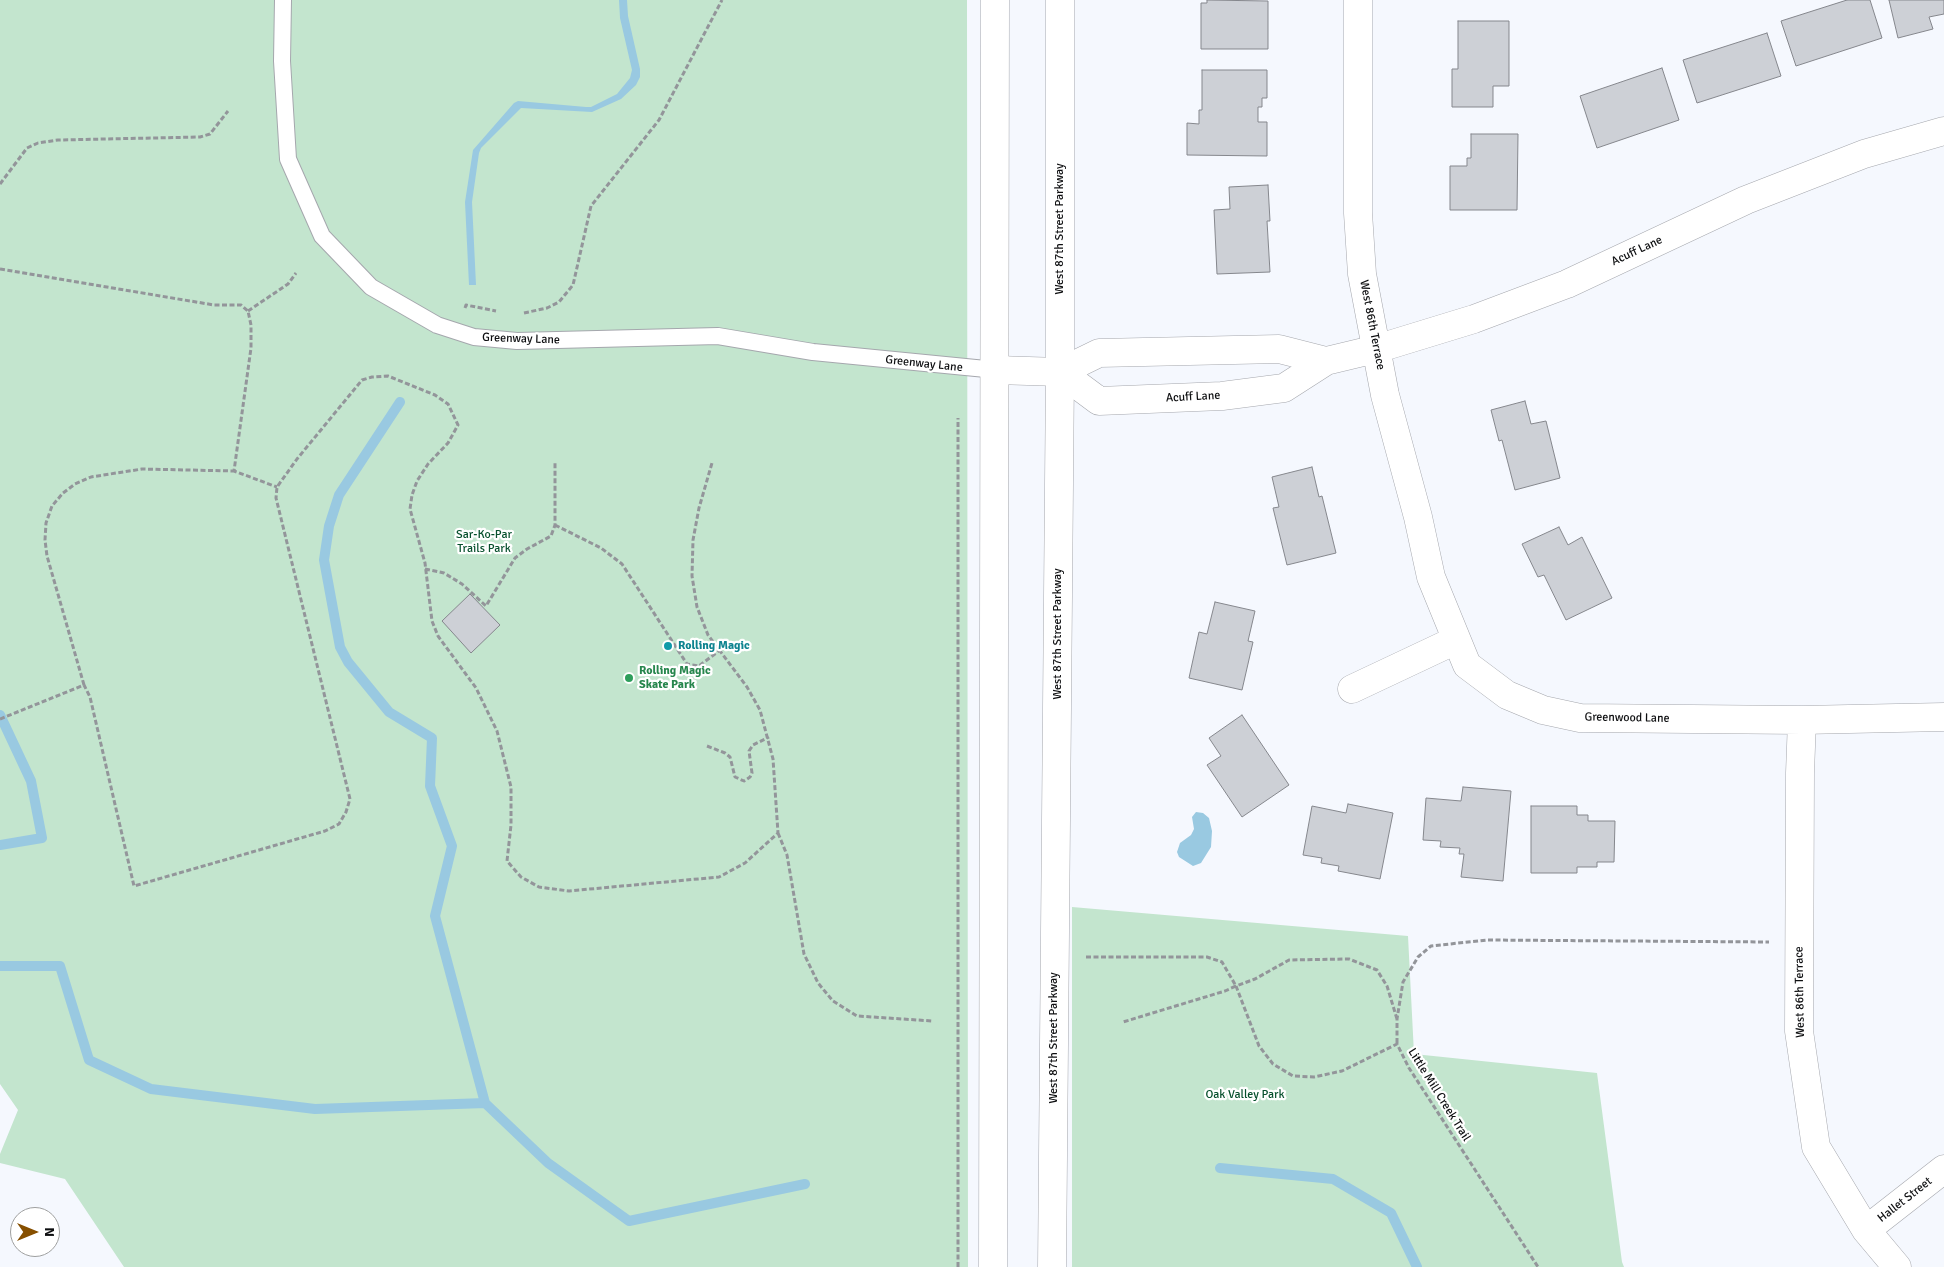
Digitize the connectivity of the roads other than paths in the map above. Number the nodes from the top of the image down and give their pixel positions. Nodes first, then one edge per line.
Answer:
1 (283, 0) edge
2 (995, 0) edge
3 (1060, 0) edge
4 (1358, 0) edge
5 (1944, 131) edge
6 (1376, 349) junction
7 (1326, 361) junction
8 (996, 370) junction
9 (1060, 372) junction
10 (1456, 640) junction
11 (1352, 689) dead end
12 (1944, 717) edge
13 (1802, 720) junction
14 (1944, 1169) edge
15 (1866, 1230) junction
16 (993, 1267) edge
17 (1052, 1267) edge
18 (1897, 1267) edge

1 - 8 lane, Greenway Lane
2 - 8 street
3 - 9 street, West 87th Street Parkway
4 - 6 street, West 86th Terrace
5 - 6 street, Acuff Lane
6 - 7 street, Acuff Lane
6 - 10 street, West 86th Terrace
7 - 9 street, Acuff Lane
7 - 9 street, Acuff Lane
8 - 9 street, Acuff Lane
8 - 16 street
9 - 17 street, West 87th Street Parkway
10 - 11 street
10 - 13 street, Greenwood Lane
12 - 13 street, Greenwood Lane
13 - 15 street, West 86th Terrace
14 - 15 street, Hallet Street
15 - 18 street, West 86th Terrace

